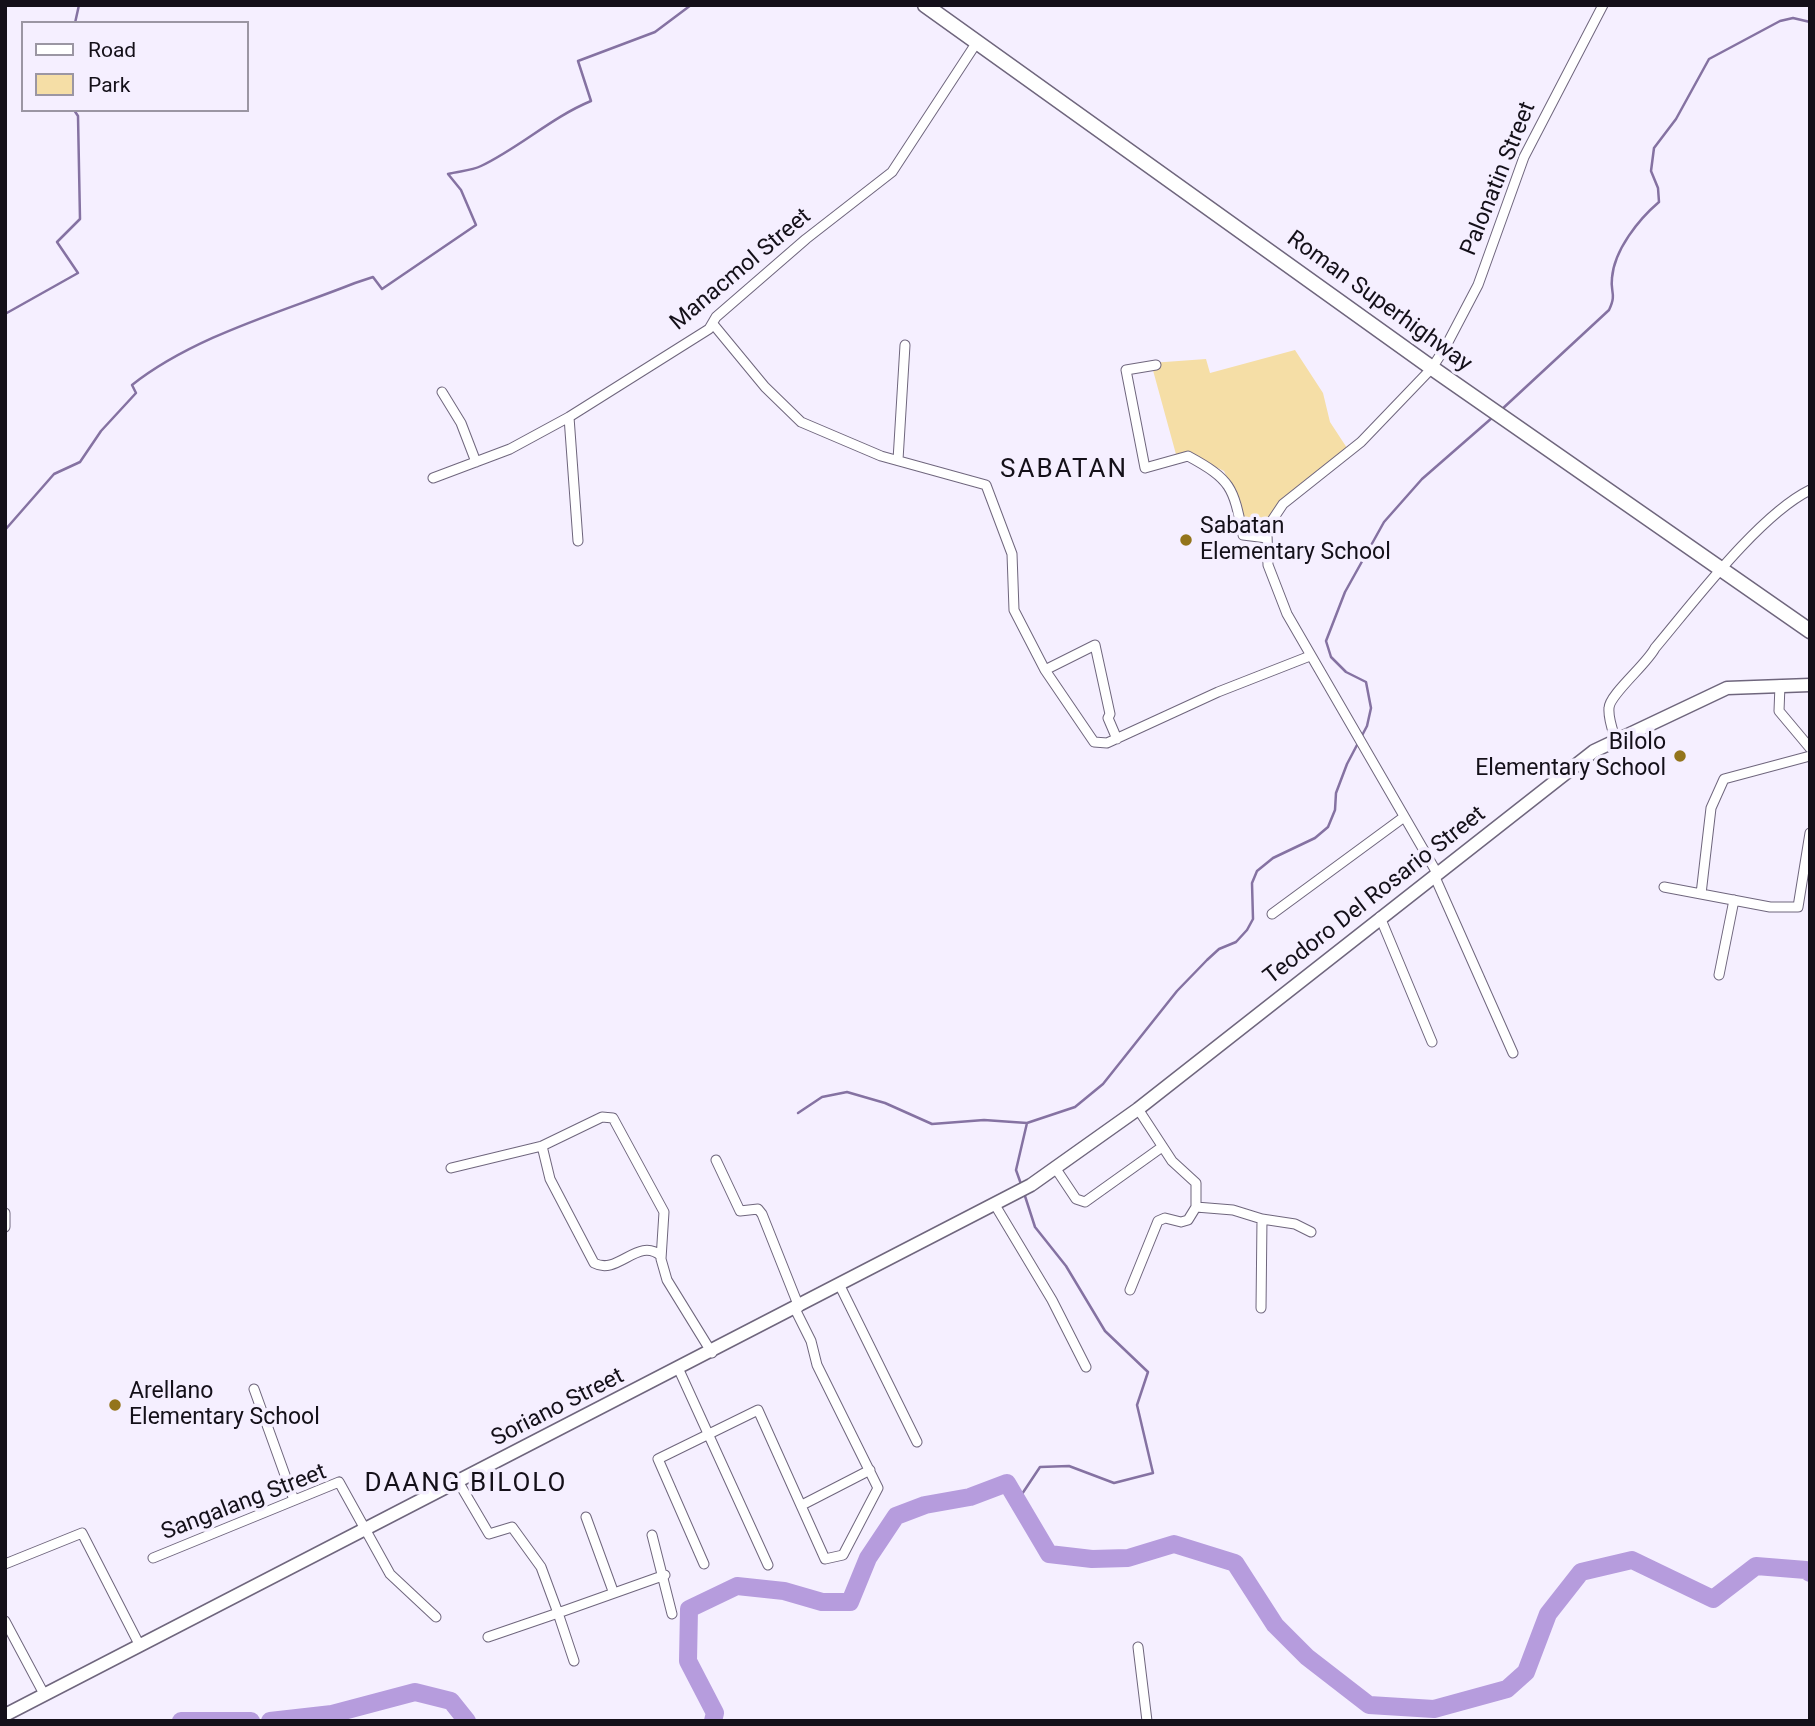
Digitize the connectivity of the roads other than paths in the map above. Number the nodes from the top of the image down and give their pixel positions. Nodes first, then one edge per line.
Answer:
1 (925, 5) edge
2 (1603, 5) edge
3 (977, 43) junction
4 (713, 324) junction
5 (905, 345) dead end
6 (1156, 365) dead end
7 (1432, 368) junction
8 (442, 391) dead end
9 (569, 417) junction
10 (898, 460) junction
11 (476, 461) junction
12 (433, 478) dead end
13 (1810, 490) edge
14 (1267, 538) junction
15 (578, 541) dead end
16 (1721, 570) junction
17 (1810, 631) edge
18 (1310, 656) junction
19 (1045, 670) junction
20 (1780, 685) junction
21 (1810, 685) edge
22 (1117, 738) junction
23 (1616, 741) junction
24 (1810, 748) edge
25 (1810, 756) edge
26 (1404, 817) junction
27 (1810, 833) edge
28 (1436, 874) junction
29 (1664, 887) dead end
30 (1701, 894) junction
31 (1734, 900) junction
32 (1272, 914) dead end
33 (1380, 917) junction
34 (1719, 975) dead end
35 (1432, 1042) dead end
36 (1513, 1053) dead end
37 (1138, 1109) junction
38 (542, 1146) junction
39 (1163, 1147) junction
40 (716, 1160) dead end
41 (451, 1168) dead end
42 (1056, 1169) junction
43 (1015, 1194) joint
44 (995, 1205) junction
45 (1196, 1207) junction
46 (5, 1213) edge
47 (1262, 1219) junction
48 (5, 1227) edge
49 (1311, 1232) dead end
50 (661, 1256) junction
51 (840, 1286) junction
52 (1130, 1290) dead end
53 (797, 1308) junction
54 (1261, 1308) dead end
55 (712, 1353) junction
56 (1086, 1367) dead end
57 (679, 1370) junction
58 (254, 1389) dead end
59 (706, 1435) junction
60 (917, 1442) dead end
61 (870, 1470) junction
62 (459, 1483) junction
63 (294, 1500) junction
64 (802, 1505) junction
65 (586, 1517) dead end
66 (364, 1532) junction
67 (652, 1535) dead end
68 (153, 1558) dead end
69 (5, 1563) edge
70 (704, 1564) dead end
71 (768, 1565) dead end
72 (665, 1575) junction
73 (613, 1591) junction
74 (558, 1613) junction
75 (672, 1614) dead end
76 (436, 1617) dead end
77 (5, 1621) edge
78 (488, 1637) dead end
79 (139, 1644) junction
80 (1138, 1647) dead end
81 (573, 1661) dead end
82 (44, 1694) junction
83 (5, 1715) edge
84 (1146, 1721) edge

1 - 3 main road, Roman Superhighway
2 - 7 street, Palonatin Street
3 - 4 street, Manacmol Street
3 - 7 main road, Roman Superhighway
4 - 9 street, Manacmol Street
4 - 10 street
5 - 10 street
6 - 14 street
7 - 14 street, Palonatin Street
7 - 16 main road, Roman Superhighway
8 - 11 street
9 - 11 street, Manacmol Street
9 - 15 street
10 - 19 street
11 - 12 street, Manacmol Street
13 - 16 street
14 - 18 street
16 - 17 main road, Roman Superhighway
16 - 23 street
18 - 22 street
18 - 26 street
19 - 22 street
19 - 22 street
20 - 21 main road, Teodoro Del Rosario Street
20 - 23 main road, Teodoro Del Rosario Street
20 - 24 street
23 - 28 main road, Teodoro Del Rosario Street
25 - 30 street
26 - 28 street
26 - 32 street
27 - 31 street
28 - 33 main road, Teodoro Del Rosario Street
28 - 36 street
29 - 30 street
30 - 31 street
31 - 34 street
33 - 35 street
33 - 37 main road, Teodoro Del Rosario Street
37 - 39 street
37 - 42 main road, Teodoro Del Rosario Street
38 - 41 street
38 - 50 street
38 - 50 street
39 - 42 street
39 - 45 street
40 - 53 street
42 - 43 main road, Teodoro Del Rosario Street
43 - 44 main road, Soriano Street
44 - 51 main road, Soriano Street
44 - 56 street
45 - 47 street
45 - 52 street
46 - 48 street
47 - 49 street
47 - 54 street
50 - 55 street
51 - 53 main road, Soriano Street
51 - 60 street
53 - 55 main road, Soriano Street
53 - 61 street
55 - 57 main road, Soriano Street
57 - 59 street
57 - 62 main road, Soriano Street
58 - 63 street
59 - 64 street
59 - 70 street
59 - 71 street
61 - 64 street
61 - 64 street
62 - 66 main road, Soriano Street
62 - 74 street
63 - 66 street, Sangalang Street
63 - 68 street, Sangalang Street
65 - 73 street
66 - 76 street
66 - 79 main road, Soriano Street
67 - 72 street
69 - 79 street
72 - 73 street
72 - 75 street
73 - 74 street
74 - 78 street
74 - 81 street
77 - 82 street
79 - 82 main road, Soriano Street
80 - 84 street
82 - 83 main road, Soriano Street

